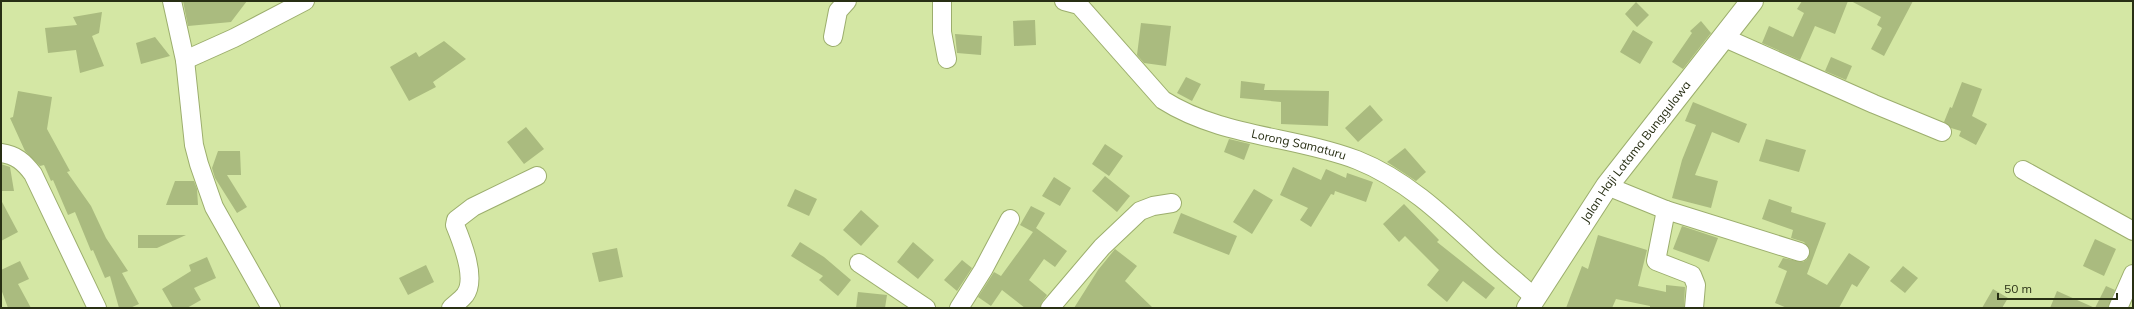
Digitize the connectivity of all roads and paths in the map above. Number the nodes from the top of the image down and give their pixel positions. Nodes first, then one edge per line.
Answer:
1 (172, 1) edge
2 (305, 1) edge
3 (848, 1) edge
4 (942, 1) edge
5 (1064, 1) edge
6 (1752, 1) edge
7 (833, 37) dead end
8 (1725, 38) junction
9 (947, 59) dead end
10 (185, 60) junction
11 (1942, 132) dead end
12 (1, 152) edge
13 (2023, 170) dead end
14 (538, 176) dead end
15 (1608, 186) junction
16 (1172, 203) dead end
17 (1666, 210) junction
18 (1010, 219) dead end
19 (2133, 231) edge
20 (1800, 252) dead end
21 (859, 263) dead end
22 (2133, 274) edge
23 (1531, 302) edge
24 (97, 308) edge
25 (271, 308) edge
26 (451, 308) edge
27 (926, 308) edge
28 (959, 308) edge
29 (1050, 308) edge
30 (1694, 308) edge
31 (2118, 308) edge

1 - 10 street
2 - 10 street
3 - 7 street
4 - 9 street
5 - 23 street, Lorong Samaturu
6 - 8 main road, Jalan Haji Latama Bunggulawa
8 - 11 street
8 - 15 main road, Jalan Haji Latama Bunggulawa
10 - 25 street
12 - 24 street
13 - 19 street
14 - 26 street
15 - 17 street
15 - 23 main road, Jalan Haji Latama Bunggulawa
16 - 29 street
17 - 20 street
17 - 30 street
18 - 28 street
21 - 27 street
22 - 31 street

